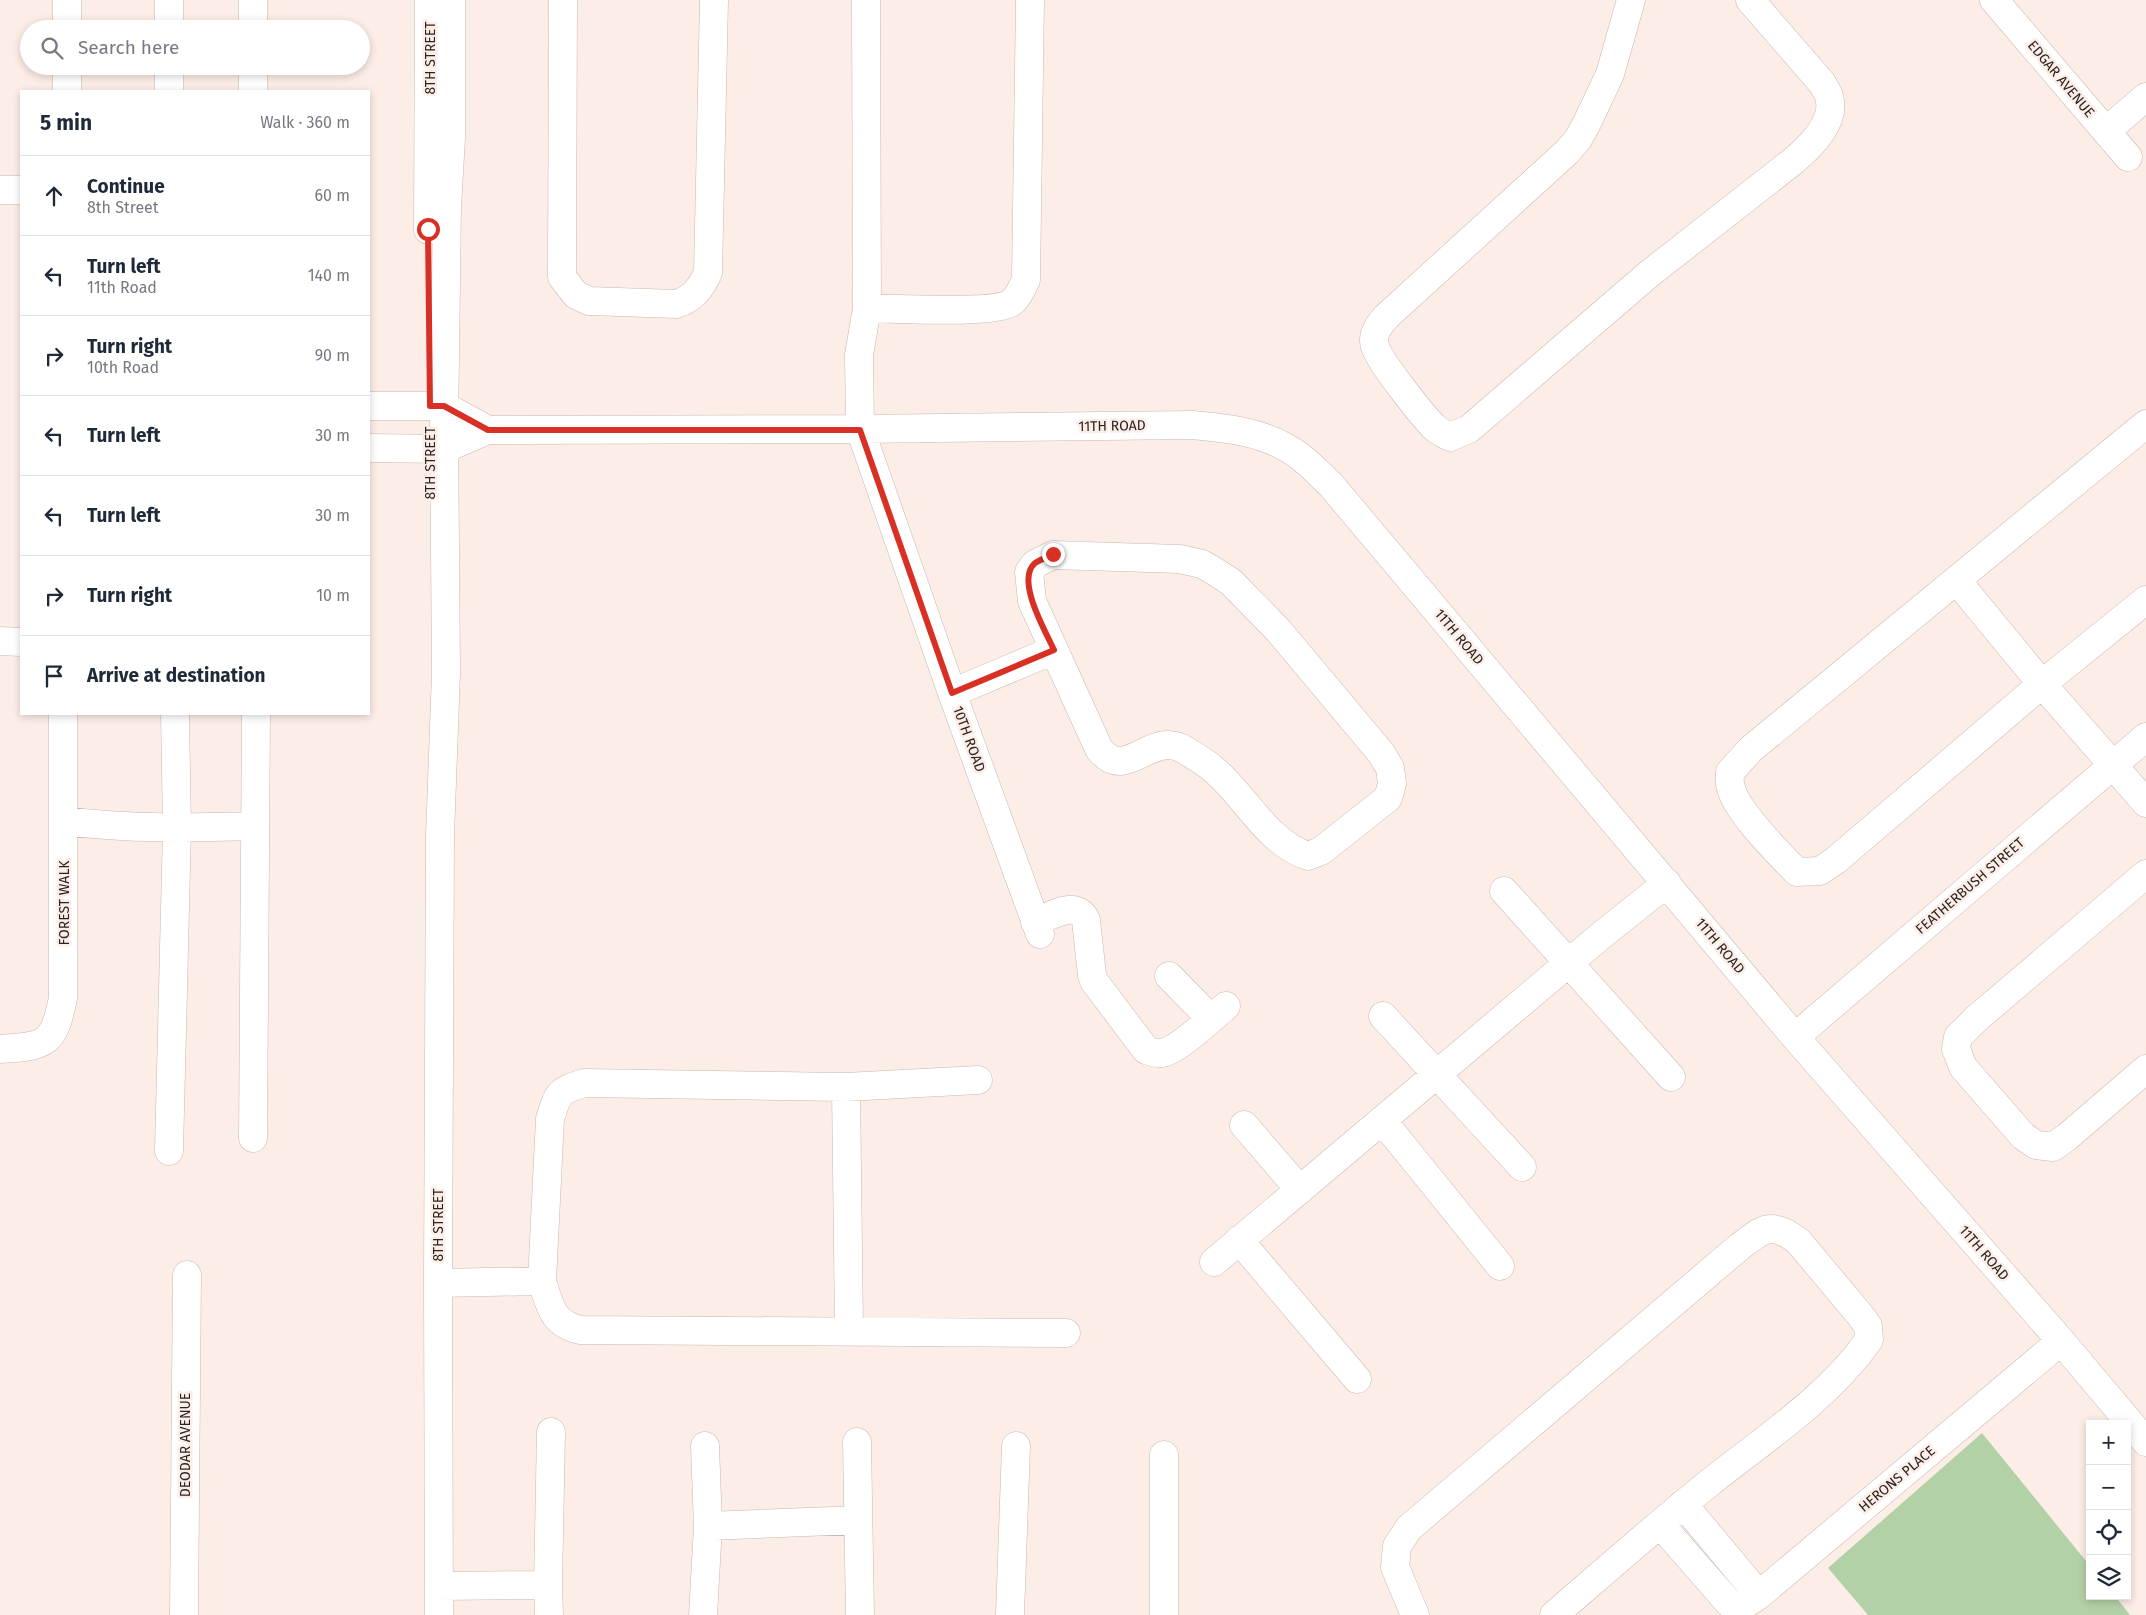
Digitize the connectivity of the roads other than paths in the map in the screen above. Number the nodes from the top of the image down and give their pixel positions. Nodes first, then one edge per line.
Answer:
1 (67, 0) edge
2 (169, 0) edge
3 (253, 0) edge
4 (429, 0) edge
5 (451, 0) edge
6 (563, 0) edge
7 (714, 0) edge
8 (866, 0) edge
9 (1030, 0) edge
10 (1631, 0) edge
11 (1750, 0) edge
12 (1994, 0) edge
13 (67, 20) edge
14 (169, 20) edge
15 (253, 20) edge
16 (67, 75) edge
17 (169, 75) edge
18 (253, 75) edge
19 (67, 90) edge
20 (169, 90) edge
21 (253, 90) edge
22 (2146, 97) edge
23 (2106, 131) junction
24 (2128, 157) dead end
25 (0, 190) edge
26 (20, 190) edge
27 (867, 308) junction
28 (370, 406) edge
29 (437, 406) junction
30 (2146, 424) edge
31 (488, 430) junction
32 (860, 430) junction
33 (370, 448) edge
34 (437, 449) junction
35 (1957, 581) junction
36 (2146, 600) edge
37 (0, 641) edge
38 (20, 642) edge
39 (1054, 650) junction
40 (2042, 684) junction
41 (952, 693) junction
42 (63, 715) edge
43 (176, 715) edge
44 (256, 715) edge
45 (2146, 737) edge
46 (2112, 764) junction
47 (2146, 804) edge
48 (64, 820) junction
49 (255, 826) junction
50 (178, 828) junction
51 (2146, 874) edge
52 (1667, 883) junction
53 (1504, 891) dead end
54 (1569, 963) junction
55 (1169, 976) dead end
56 (1383, 1016) dead end
57 (1795, 1036) junction
58 (0, 1050) edge
59 (2146, 1069) edge
60 (1436, 1074) junction
61 (1671, 1077) dead end
62 (978, 1080) dead end
63 (846, 1088) junction
64 (1382, 1120) junction
65 (1244, 1125) dead end
66 (253, 1138) dead end
67 (169, 1152) dead end
68 (1522, 1167) dead end
69 (1300, 1190) junction
70 (1239, 1240) junction
71 (1214, 1262) dead end
72 (1500, 1266) dead end
73 (186, 1275) dead end
74 (542, 1281) junction
75 (438, 1283) junction
76 (849, 1330) junction
77 (1066, 1333) dead end
78 (2061, 1341) junction
79 (1357, 1378) dead end
80 (551, 1432) dead end
81 (857, 1442) dead end
82 (2146, 1442) edge
83 (705, 1446) dead end
84 (1016, 1446) dead end
85 (1164, 1455) dead end
86 (1683, 1504) junction
87 (858, 1520) junction
88 (1660, 1524) junction
89 (708, 1526) junction
90 (548, 1585) junction
91 (440, 1586) junction
92 (1759, 1595) junction
93 (184, 1615) edge
94 (439, 1615) edge
95 (549, 1615) edge
96 (703, 1615) edge
97 (860, 1615) edge
98 (1010, 1615) edge
99 (1164, 1615) edge
100 (1415, 1615) edge
101 (1554, 1615) edge

1 - 13 street
2 - 14 street
3 - 15 street
4 - 29 street, 8TH STREET
5 - 29 street, 8TH STREET
6 - 7 street
8 - 27 street, 10TH ROAD
9 - 27 street
10 - 11 street
12 - 23 street, EDGAR AVENUE
16 - 19 street
17 - 20 street
18 - 21 street
22 - 23 street
23 - 24 street, EDGAR AVENUE
25 - 26 street
27 - 32 street, 10TH ROAD
28 - 29 street
29 - 31 street, 11TH ROAD
29 - 34 street, 8TH STREET
30 - 35 street
31 - 32 street, 11TH ROAD
31 - 34 street, 11TH ROAD
32 - 41 street, 10TH ROAD
32 - 52 street, 11TH ROAD
33 - 34 street
34 - 75 street, 8TH STREET
35 - 40 street
35 - 40 street
36 - 40 street
37 - 38 street
39 - 39 street
39 - 41 street
40 - 46 street
41 - 55 street, 10TH ROAD
42 - 48 street, FOREST WALK
43 - 50 street
44 - 49 street
45 - 46 street, FEATHERBUSH STREET
46 - 47 street
46 - 57 street, FEATHERBUSH STREET
48 - 50 street
48 - 58 street, FOREST WALK
49 - 50 street
49 - 66 street
50 - 67 street
51 - 59 street
52 - 54 street
52 - 57 street, 11TH ROAD
53 - 54 street
54 - 60 street
54 - 61 street
56 - 60 street
57 - 78 street, 11TH ROAD
60 - 64 street
60 - 68 street
62 - 63 street
63 - 74 street
63 - 76 street
64 - 69 street
64 - 72 street
65 - 69 street
69 - 70 street
70 - 71 street
70 - 79 street
73 - 93 street, DEODAR AVENUE
74 - 75 street
74 - 76 street
75 - 91 street, 8TH STREET
76 - 77 street
78 - 82 street, 11TH ROAD
78 - 92 street, HERONS PLACE
80 - 90 street
81 - 87 street
83 - 89 street
84 - 98 street
85 - 99 street
86 - 88 street
86 - 92 street
86 - 100 street
87 - 89 street
87 - 97 street
88 - 92 street, HERONS PLACE
88 - 101 street
89 - 96 street
90 - 91 street
90 - 95 street
91 - 94 street, 8TH STREET

